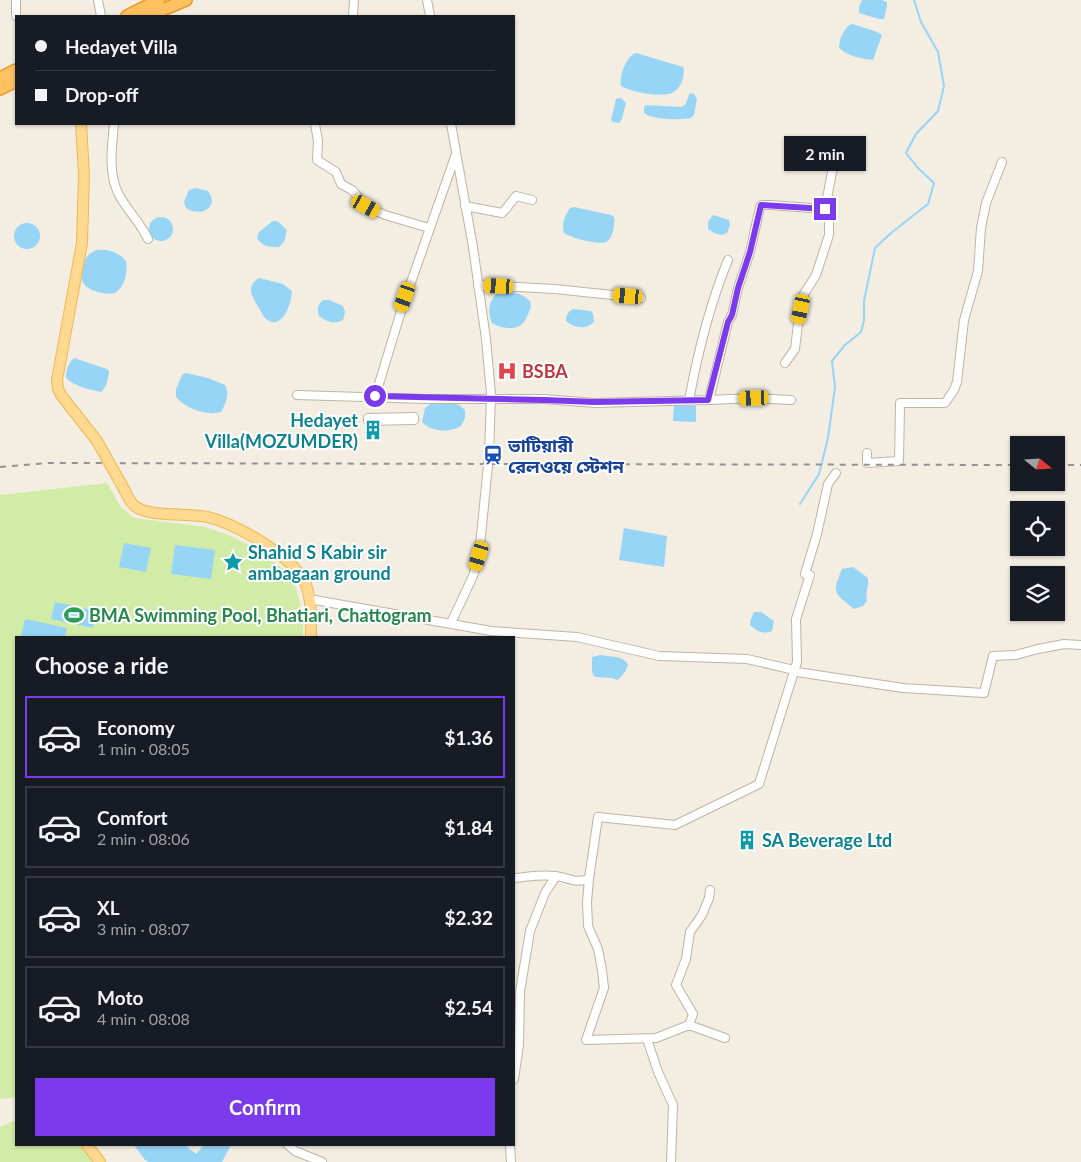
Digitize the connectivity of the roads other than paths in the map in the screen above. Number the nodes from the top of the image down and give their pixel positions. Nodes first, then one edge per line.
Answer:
1 (16, 0) edge
2 (98, 0) edge
3 (159, 0) edge
4 (186, 0) edge
5 (354, 0) edge
6 (427, 0) edge
7 (16, 15) edge
8 (101, 15) edge
9 (129, 15) edge
10 (150, 15) edge
11 (353, 15) edge
12 (430, 15) edge
13 (15, 70) edge
14 (0, 78) edge
15 (15, 82) edge
16 (0, 89) edge
17 (81, 125) edge
18 (114, 125) edge
19 (451, 125) edge
20 (317, 126) edge
21 (456, 152) junction
22 (835, 156) dead end
23 (1002, 162) dead end
24 (532, 200) dead end
25 (465, 206) junction
26 (825, 209) junction
27 (429, 228) junction
28 (148, 238) dead end
29 (728, 260) dead end
30 (478, 285) junction
31 (642, 298) dead end
32 (785, 363) dead end
33 (297, 395) dead end
34 (375, 396) junction
35 (491, 400) junction
36 (689, 400) junction
37 (708, 400) junction
38 (791, 400) dead end
39 (414, 420) joint
40 (867, 453) dead end
41 (836, 473) dead end
42 (309, 599) junction
43 (451, 623) junction
44 (311, 636) edge
45 (1081, 645) edge
46 (794, 670) junction
47 (556, 876) junction
48 (515, 878) edge
49 (589, 879) junction
50 (710, 890) dead end
51 (689, 1025) junction
52 (725, 1038) dead end
53 (647, 1039) junction
54 (515, 1072) edge
55 (88, 1146) edge
56 (289, 1146) edge
57 (510, 1146) edge
58 (100, 1162) edge
59 (322, 1162) edge
60 (511, 1162) edge
61 (671, 1162) edge

1 - 7 street
2 - 8 street
3 - 9 highway
4 - 10 highway
5 - 11 street
6 - 12 street
13 - 14 highway
15 - 16 highway
17 - 42 main road, bridge
18 - 28 street
19 - 21 street
20 - 27 street
21 - 25 street
21 - 27 street
22 - 26 street
23 - 40 street
24 - 25 street
25 - 30 street
26 - 32 street
26 - 37 street
27 - 34 street
29 - 36 street
30 - 31 street
30 - 35 street
33 - 34 street
34 - 35 street
35 - 36 street
35 - 43 street
36 - 37 street
37 - 38 street
39 - 39 street
41 - 46 street
42 - 43 street
42 - 44 main road
43 - 46 street
45 - 46 street
46 - 49 street
47 - 48 street
47 - 49 street
47 - 54 street
49 - 53 street
50 - 51 street
51 - 52 street
51 - 53 street
53 - 61 street
55 - 58 main road
56 - 59 street
57 - 60 street

